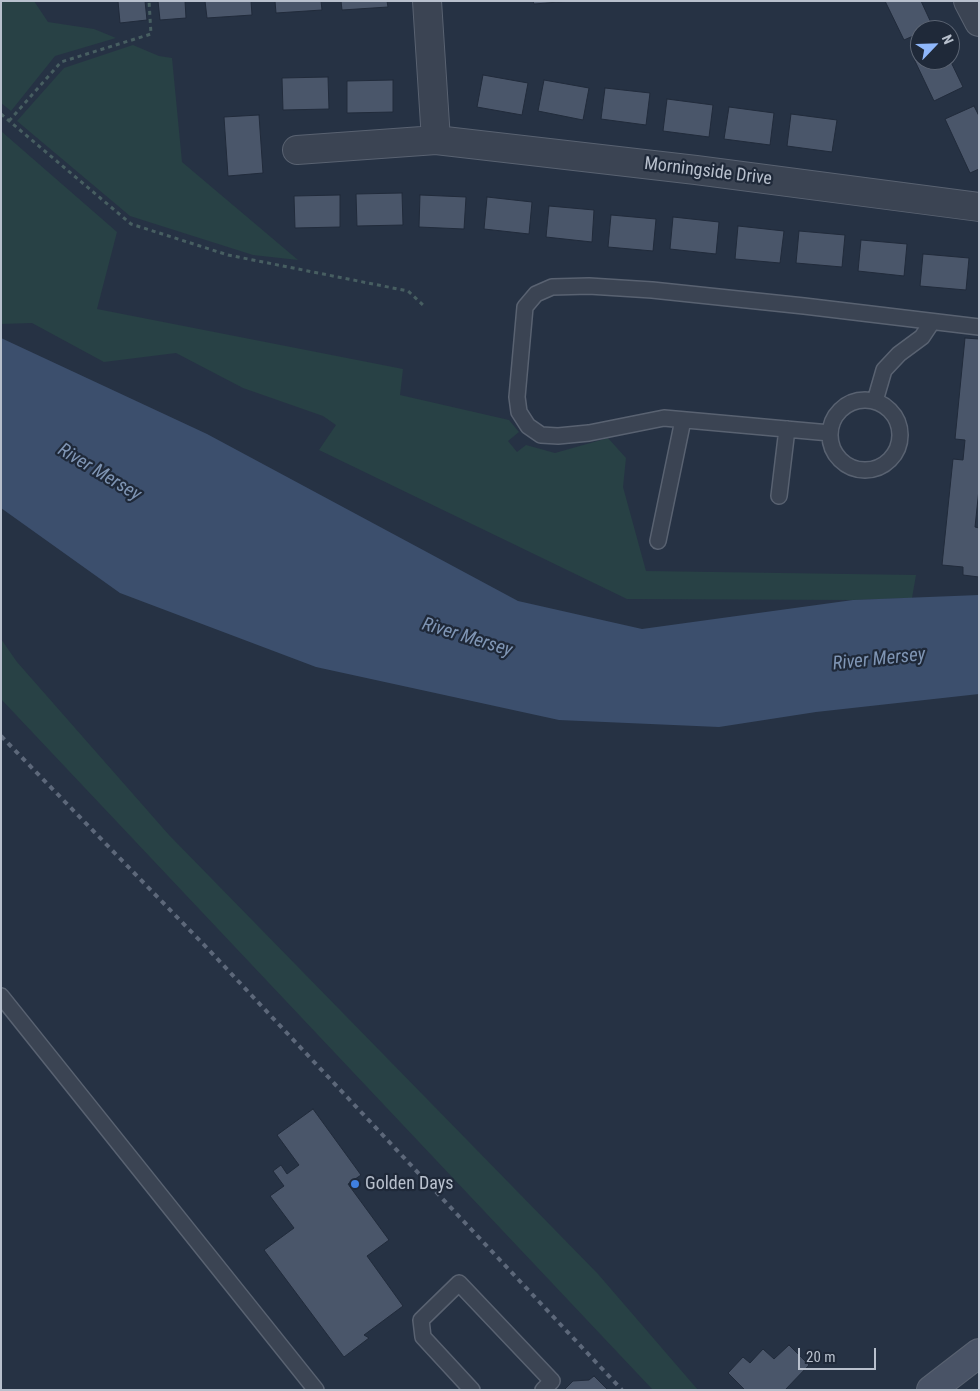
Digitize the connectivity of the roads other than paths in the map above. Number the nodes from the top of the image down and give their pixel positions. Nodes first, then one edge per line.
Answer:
1 (426, 1) edge
2 (968, 1) edge
3 (979, 22) edge
4 (436, 140) junction
5 (297, 150) dead end
6 (979, 207) edge
7 (932, 322) junction
8 (979, 327) edge
9 (876, 401) junction
10 (683, 420) junction
11 (787, 429) junction
12 (830, 433) junction
13 (779, 496) dead end
14 (658, 541) dead end
15 (1, 996) edge
16 (979, 1353) edge
17 (316, 1390) edge
18 (472, 1390) edge
19 (542, 1390) edge
20 (931, 1390) edge

1 - 4 street
2 - 3 street
4 - 5 street, Morningside Drive
4 - 6 street, Morningside Drive
7 - 8 lane
7 - 9 lane
7 - 10 lane
9 - 12 lane
9 - 12 lane
10 - 11 lane
10 - 14 lane
11 - 12 lane
11 - 13 lane
15 - 17 lane
16 - 20 main road
18 - 19 lane

